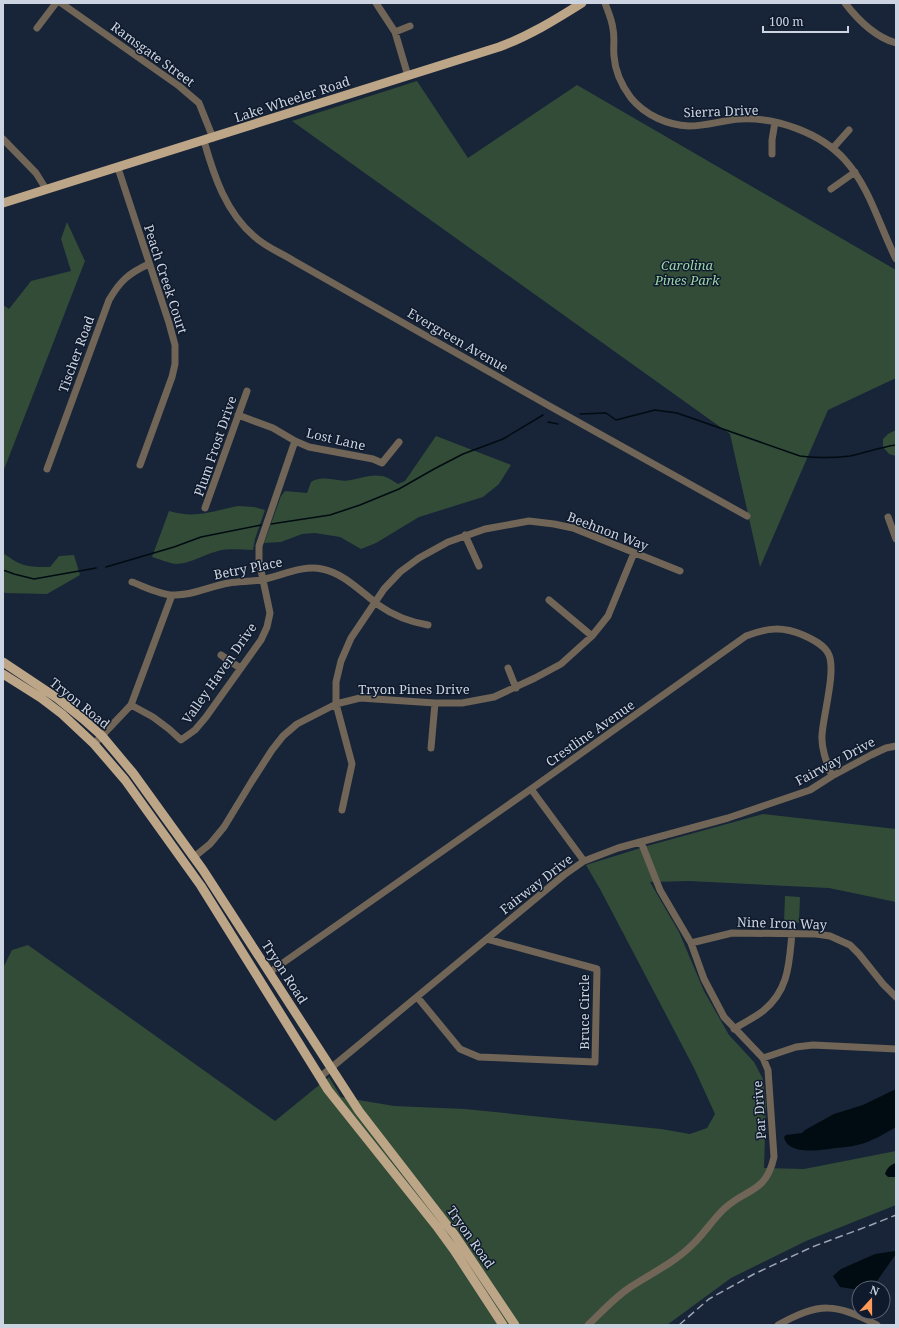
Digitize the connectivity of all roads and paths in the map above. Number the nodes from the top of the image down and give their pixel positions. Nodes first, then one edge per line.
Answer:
1 (56, 3) edge
2 (61, 3) edge
3 (376, 3) edge
4 (582, 3) edge
5 (605, 3) edge
6 (845, 3) edge
7 (410, 26) dead end
8 (37, 28) dead end
9 (395, 32) junction
10 (896, 43) edge
11 (408, 76) junction
12 (775, 122) junction
13 (849, 130) dead end
14 (3, 138) edge
15 (213, 138) junction
16 (204, 141) junction
17 (833, 148) junction
18 (772, 154) dead end
19 (118, 168) junction
20 (855, 172) junction
21 (46, 189) junction
22 (831, 189) dead end
23 (3, 203) edge
24 (896, 259) edge
25 (149, 264) junction
26 (247, 391) dead end
27 (238, 415) junction
28 (295, 441) junction
29 (399, 442) dead end
30 (140, 465) dead end
31 (47, 469) dead end
32 (205, 508) dead end
33 (747, 516) dead end
34 (888, 518) dead end
35 (465, 535) junction
36 (896, 539) edge
37 (634, 553) junction
38 (479, 566) dead end
39 (680, 571) dead end
40 (263, 580) junction
41 (132, 582) dead end
42 (172, 595) junction
43 (549, 600) dead end
44 (374, 602) junction
45 (428, 626) dead end
46 (592, 636) junction
47 (221, 655) dead end
48 (3, 662) edge
49 (240, 668) junction
50 (508, 668) dead end
51 (3, 674) edge
52 (516, 688) junction
53 (435, 703) junction
54 (336, 704) junction
55 (131, 705) junction
56 (102, 736) junction
57 (94, 744) junction
58 (896, 746) edge
59 (431, 748) dead end
60 (832, 776) junction
61 (531, 789) junction
62 (342, 810) dead end
63 (641, 842) junction
64 (194, 857) junction
65 (584, 861) junction
66 (792, 933) junction
67 (487, 939) junction
68 (691, 943) junction
69 (270, 972) junction
70 (896, 997) edge
71 (418, 998) junction
72 (734, 1029) junction
73 (896, 1049) edge
74 (763, 1058) junction
75 (331, 1068) junction
76 (320, 1077) junction
77 (503, 1325) edge
78 (515, 1325) edge
79 (588, 1325) edge
80 (778, 1325) edge
81 (877, 1325) edge

1 - 8 street
2 - 15 street, Ramsgate Street
3 - 9 street
4 - 11 main road, Lake Wheeler Road
5 - 12 street, Sierra Drive
6 - 10 street
7 - 9 street
9 - 11 street
11 - 15 main road, Lake Wheeler Road
12 - 17 street, Sierra Drive
12 - 18 street
13 - 17 street
14 - 21 street
15 - 16 main road, Lake Wheeler Road
16 - 19 main road, Lake Wheeler Road
16 - 33 street, Evergreen Avenue
17 - 20 street, Sierra Drive
19 - 21 main road, Lake Wheeler Road
19 - 25 street, Peach Creek Court
20 - 22 street
20 - 24 street, Sierra Drive
21 - 23 main road, Lake Wheeler Road
25 - 30 street, Peach Creek Court
25 - 31 street, Tischer Road
26 - 27 street, Plum Frost Drive
27 - 28 street, Lost Lane
27 - 32 street, Plum Frost Drive
28 - 29 street, Lost Lane
28 - 40 street, Valley Haven Drive
34 - 36 street
35 - 37 street, Beehnon Way
35 - 38 street
35 - 44 street, Beehnon Way
37 - 39 street, Beehnon Way
37 - 46 street, Tryon Pines Drive
40 - 42 street, Betry Place
40 - 44 street, Betry Place
40 - 49 street, Valley Haven Drive
41 - 42 street, Betry Place
42 - 55 street
43 - 46 street
44 - 45 street, Betry Place
44 - 54 street, Beehnon Way
46 - 52 street, Tryon Pines Drive
47 - 49 street
48 - 56 main road, Tryon Road
49 - 55 street, Valley Haven Drive
50 - 52 street
51 - 57 main road, Tryon Road
52 - 53 street, Tryon Pines Drive
53 - 54 street, Tryon Pines Drive
53 - 59 street
54 - 62 street, Beehnon Way
54 - 64 street, Tryon Pines Drive
55 - 56 street
56 - 57 street
56 - 64 main road, Tryon Road
57 - 76 main road, Tryon Road
58 - 60 street, Fairway Drive
60 - 61 street, Crestline Avenue
60 - 63 street, Fairway Drive
61 - 65 street
61 - 69 street, Crestline Avenue
63 - 65 street, Fairway Drive
63 - 68 street, Par Drive
64 - 69 main road, Tryon Road
65 - 67 street, Fairway Drive
66 - 68 street, Nine Iron Way
66 - 70 street, Nine Iron Way
66 - 72 street
67 - 71 street, Fairway Drive
67 - 71 street, Bruce Circle
68 - 72 street, Par Drive
69 - 75 main road, Tryon Road
71 - 75 street, Fairway Drive
72 - 74 street, Par Drive
73 - 74 street
74 - 79 street, Par Drive
75 - 76 street, Fairway Drive
75 - 78 main road, Tryon Road
76 - 77 main road, Tryon Road
80 - 81 street

